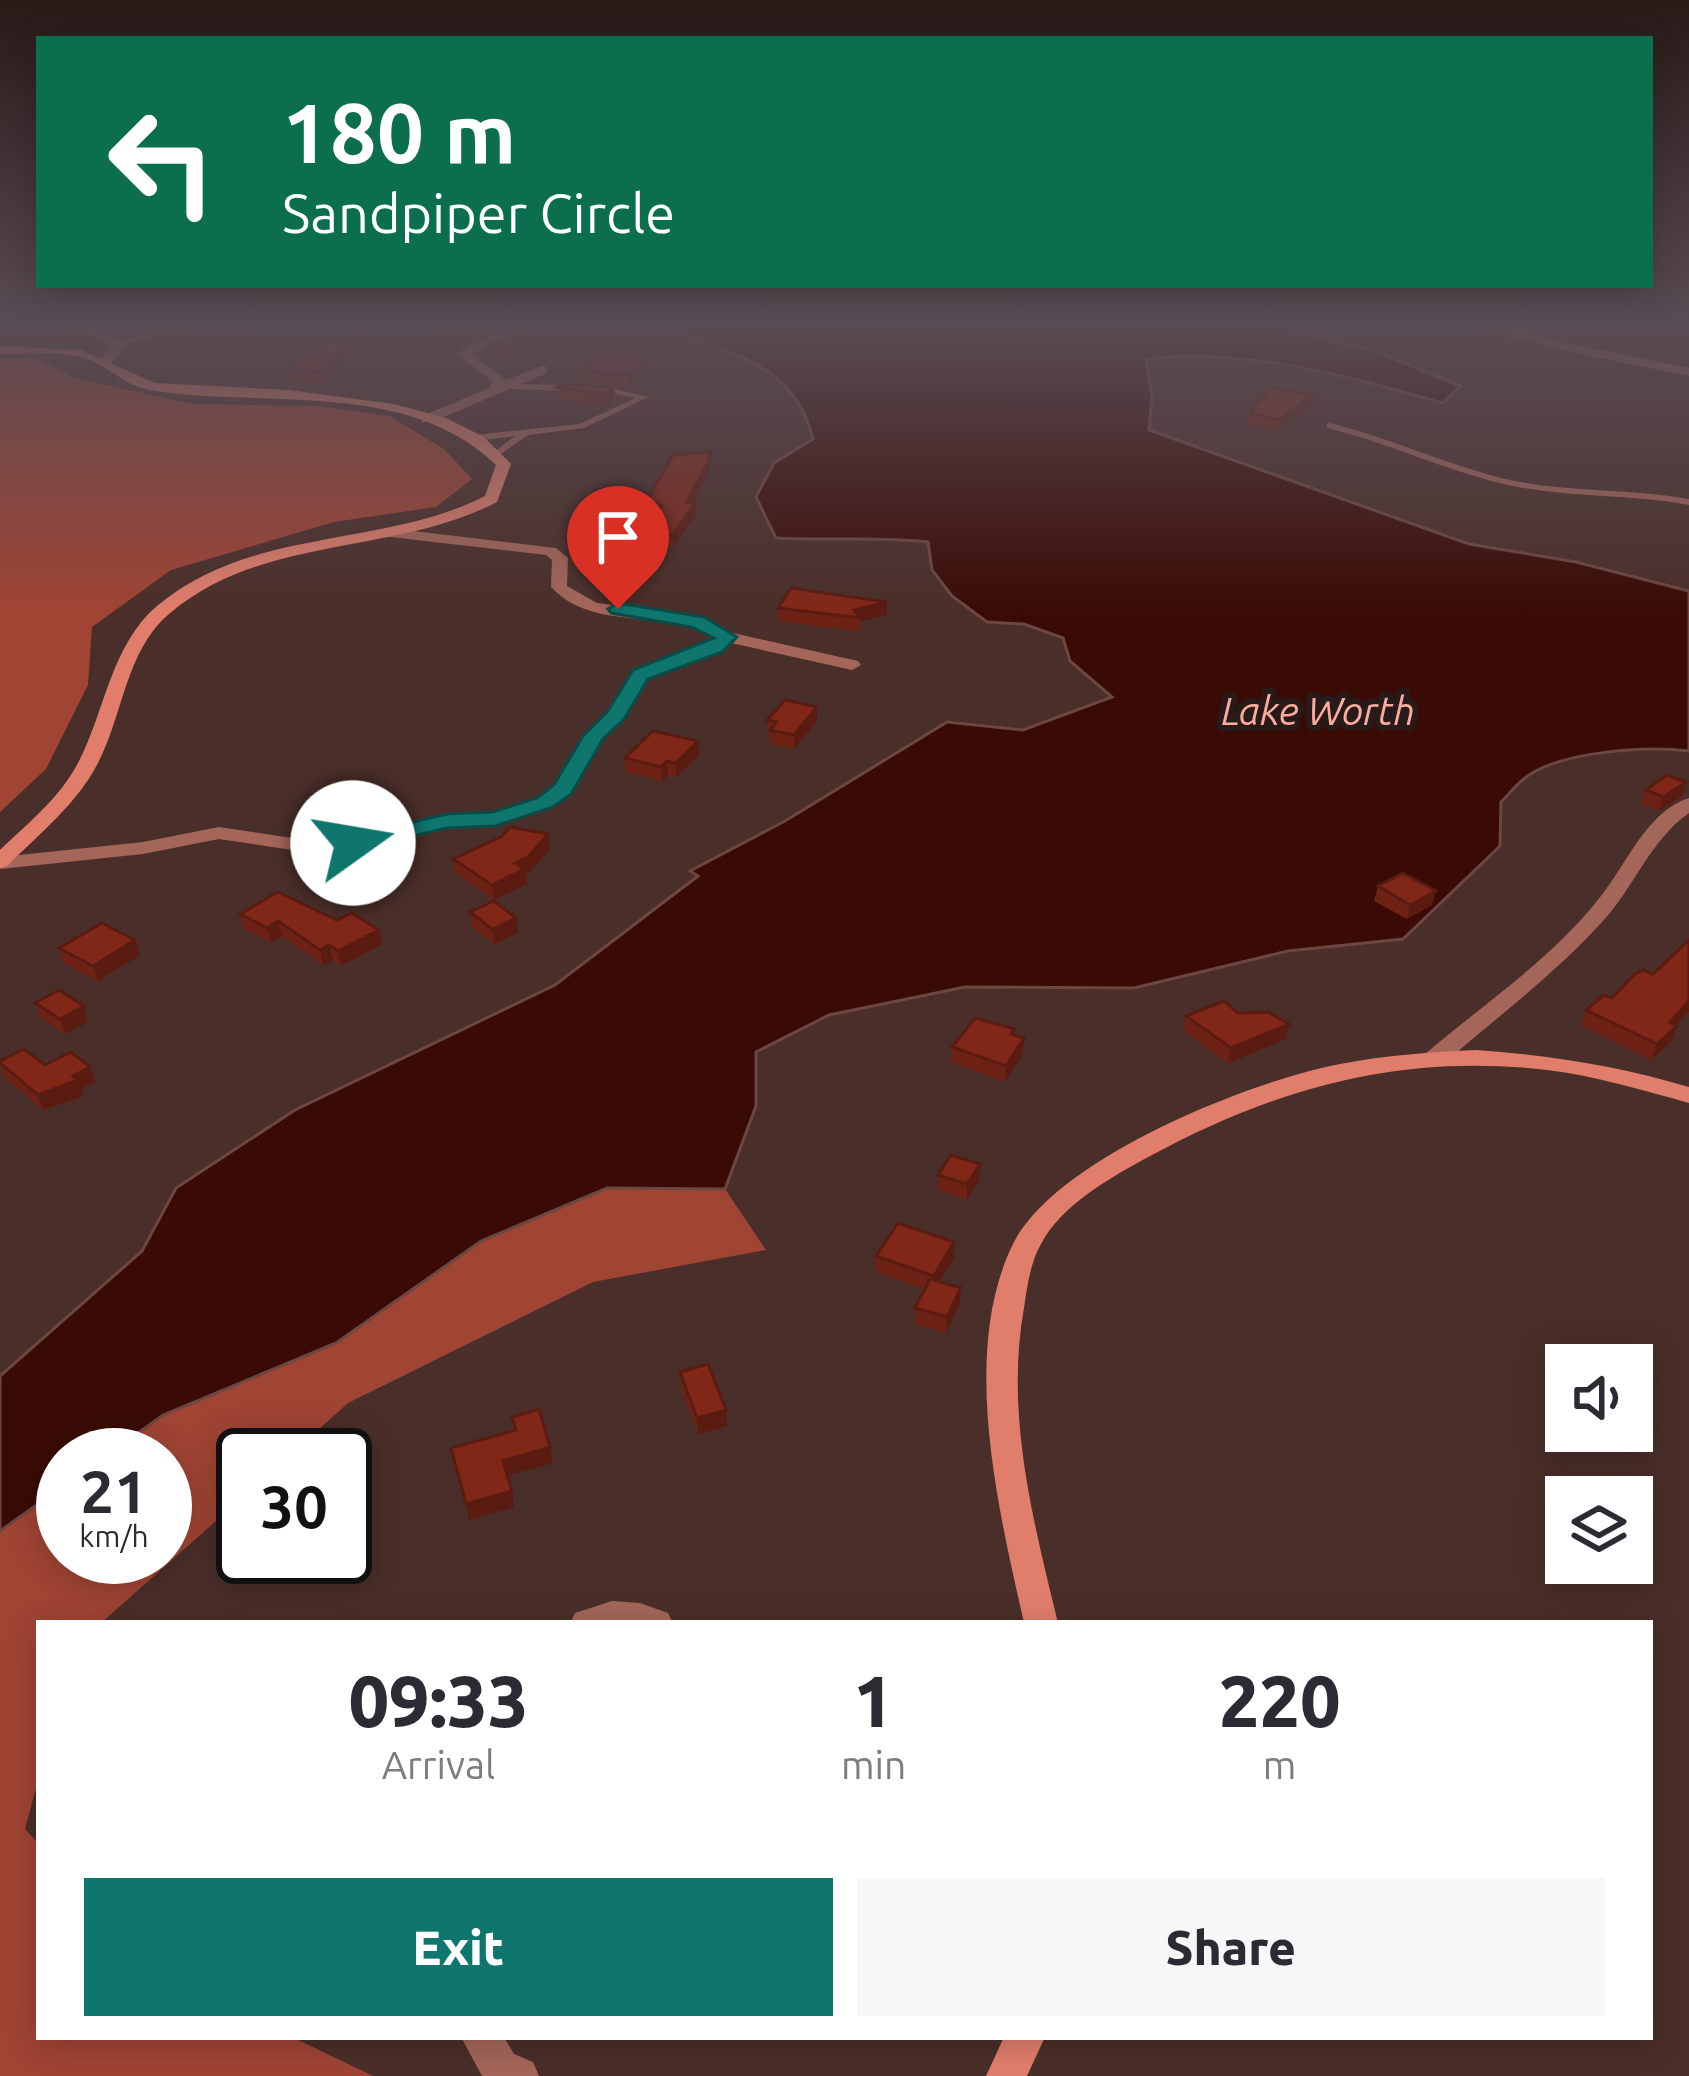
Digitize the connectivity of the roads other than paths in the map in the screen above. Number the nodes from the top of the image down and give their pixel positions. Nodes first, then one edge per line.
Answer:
1 (427, 419) edge
2 (597, 419) edge
3 (1330, 426) dead end
4 (526, 432) junction
5 (476, 438) junction
6 (498, 453) junction
7 (1689, 502) edge
8 (473, 510) junction
9 (388, 533) junction
10 (459, 542) junction
11 (727, 637) junction
12 (852, 664) dead end
13 (1689, 804) edge
14 (0, 862) edge
15 (1434, 1059) junction
16 (1689, 1095) edge
17 (591, 1620) edge
18 (649, 1620) edge
19 (1040, 1620) edge
20 (483, 2040) edge
21 (1024, 2040) edge
22 (519, 2076) edge
23 (1006, 2076) edge

1 - 5 street
2 - 4 lane
3 - 7 lane
4 - 5 lane
4 - 6 lane
5 - 6 street
6 - 8 street
8 - 9 street
8 - 10 street
9 - 10 street
9 - 14 street
10 - 11 street
11 - 12 street
11 - 14 street
13 - 15 street
15 - 16 street
15 - 19 street
17 - 18 street
20 - 22 street
21 - 23 street

